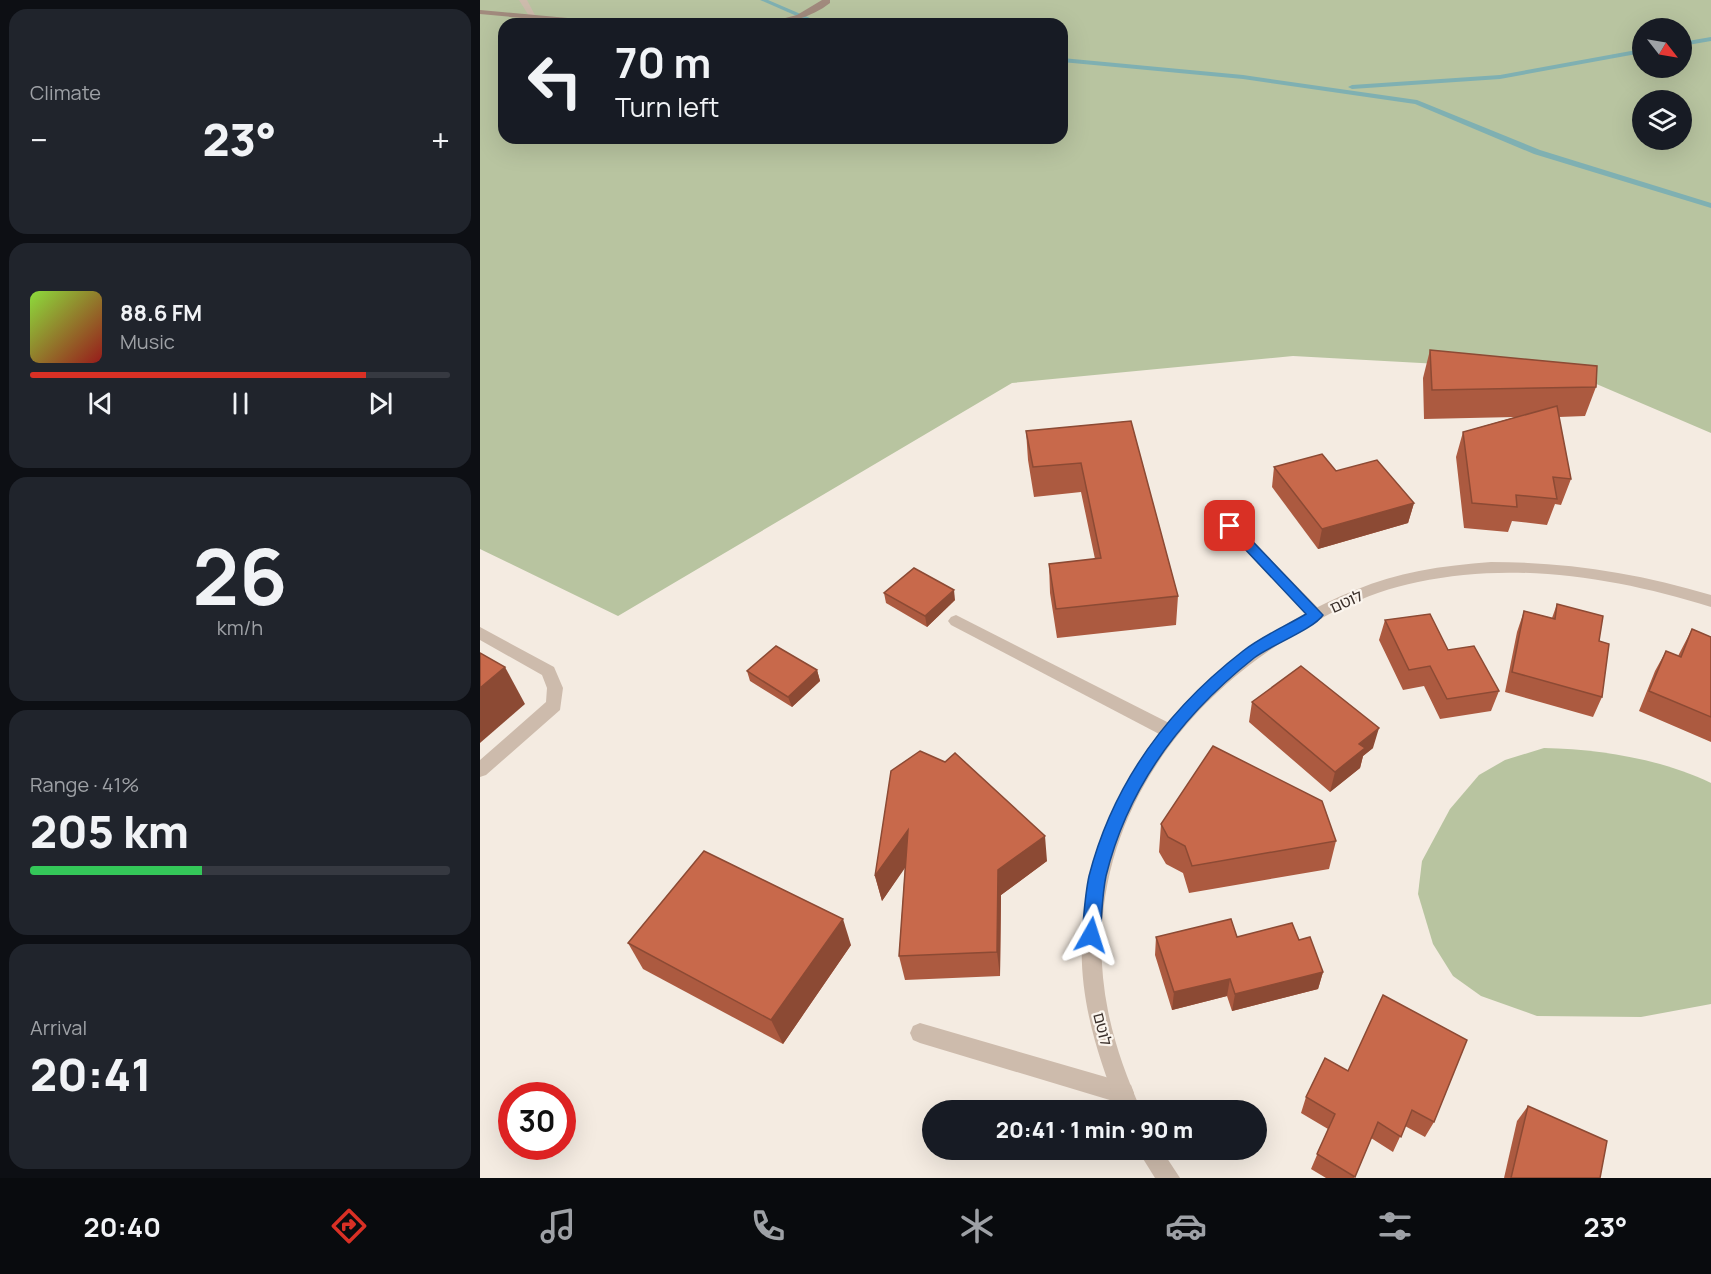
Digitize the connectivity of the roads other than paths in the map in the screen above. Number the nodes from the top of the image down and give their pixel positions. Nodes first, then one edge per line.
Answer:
1 (523, 0) edge
2 (826, 0) edge
3 (480, 12) edge
4 (534, 17) junction
5 (545, 18) edge
6 (794, 18) edge
7 (1230, 526) dead end
8 (1711, 601) edge
9 (1316, 615) junction
10 (956, 621) dead end
11 (480, 633) edge
12 (1169, 731) junction
13 (480, 770) edge
14 (920, 1033) dead end
15 (1124, 1100) edge
16 (1127, 1100) edge
17 (1156, 1160) edge
18 (1169, 1178) edge

1 - 4 street
2 - 6 main road
3 - 4 main road
4 - 5 main road
7 - 9 street
8 - 9 street, לוטם
9 - 12 street, לוטם
10 - 12 street
11 - 13 street
12 - 16 street, לוטם
14 - 15 street
17 - 18 street

